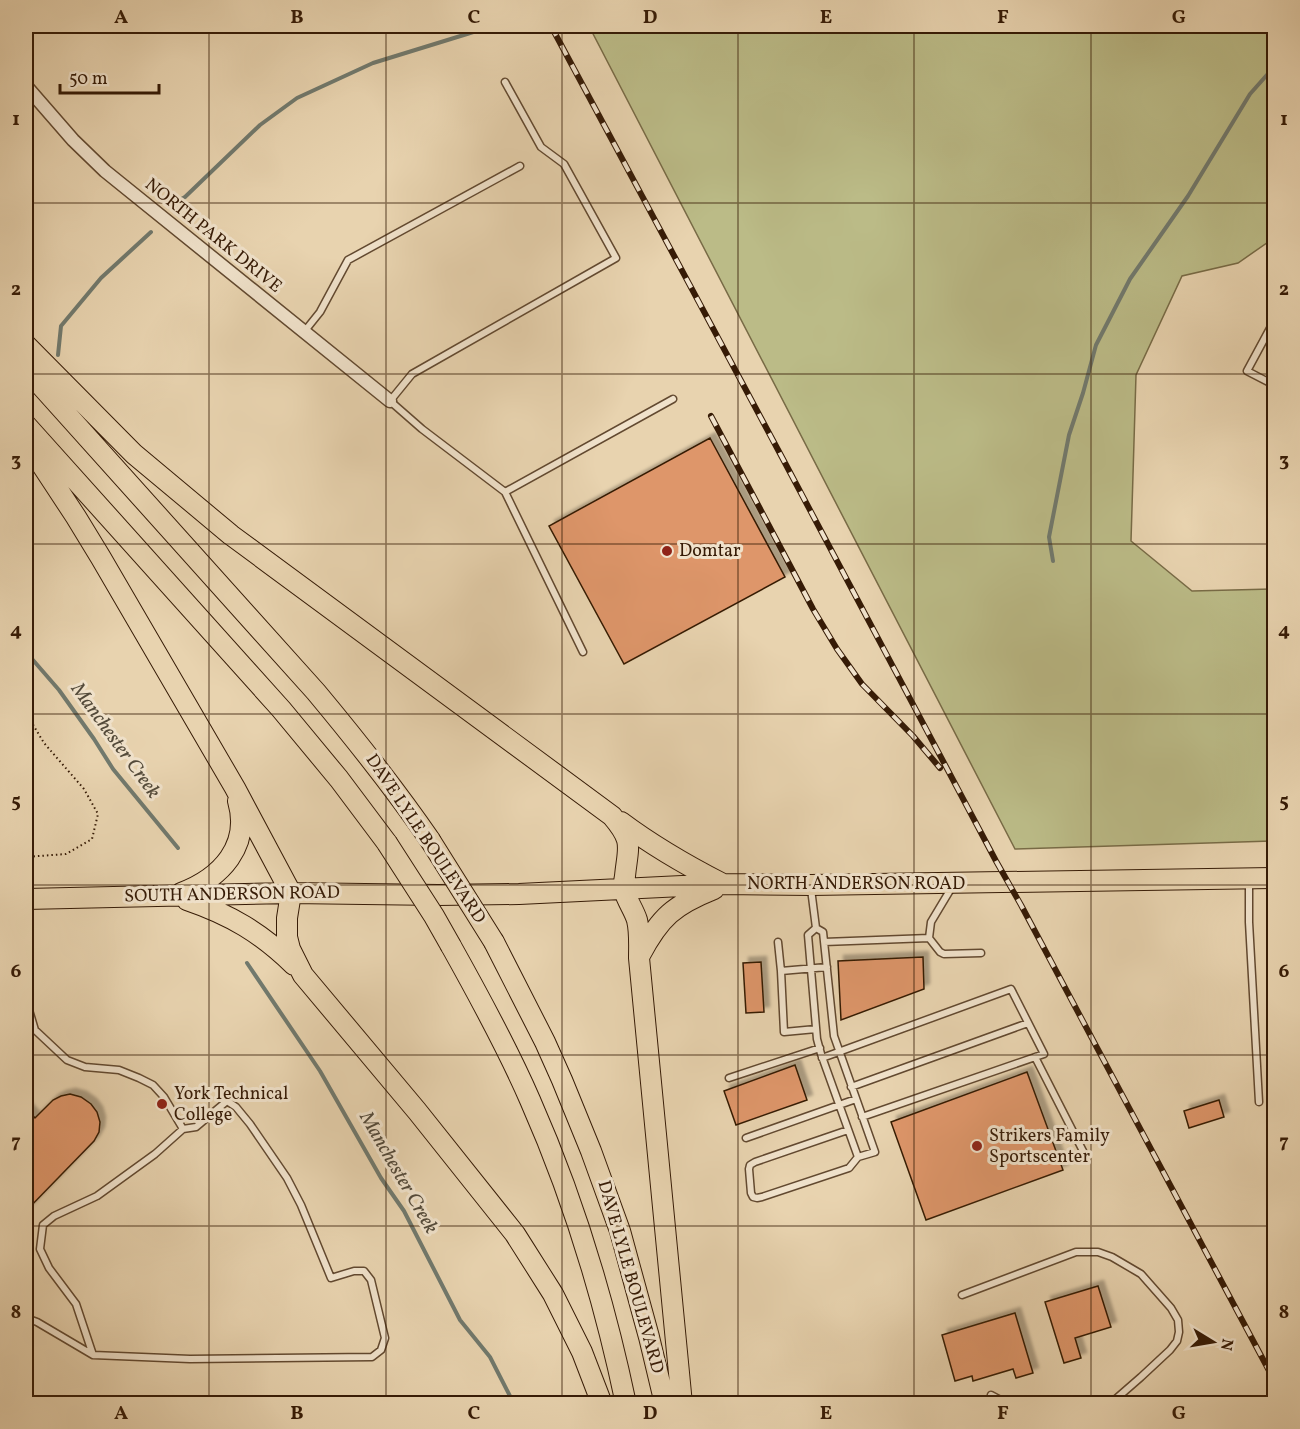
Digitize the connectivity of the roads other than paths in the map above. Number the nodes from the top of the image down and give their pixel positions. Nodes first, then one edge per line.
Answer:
1 (505, 82) dead end
2 (26, 86) edge
3 (520, 166) dead end
4 (1275, 321) edge
5 (304, 332) junction
6 (1271, 333) edge
7 (26, 345) edge
8 (26, 369) edge
9 (1275, 385) edge
10 (673, 399) dead end
11 (390, 401) junction
12 (26, 425) edge
13 (26, 441) edge
14 (505, 492) junction
15 (583, 652) dead end
16 (235, 788) junction
17 (612, 816) junction
18 (1275, 878) edge
19 (1250, 879) junction
20 (954, 883) junction
21 (723, 885) junction
22 (811, 885) junction
23 (623, 888) junction
24 (291, 892) junction
25 (438, 895) joint
26 (173, 896) junction
27 (26, 899) edge
28 (816, 928) junction
29 (929, 938) junction
30 (778, 942) dead end
31 (824, 942) junction
32 (981, 953) dead end
33 (639, 958) junction
34 (827, 967) junction
35 (811, 968) junction
36 (781, 971) junction
37 (303, 975) junction
38 (26, 1000) edge
39 (1028, 1023) junction
40 (816, 1029) junction
41 (819, 1048) junction
42 (839, 1052) junction
43 (1035, 1057) junction
44 (822, 1058) junction
45 (729, 1078) dead end
46 (851, 1087) junction
47 (856, 1099) junction
48 (1259, 1102) dead end
49 (839, 1105) junction
50 (862, 1117) junction
51 (183, 1129) junction
52 (848, 1130) junction
53 (746, 1138) dead end
54 (1084, 1153) dead end
55 (858, 1158) junction
56 (962, 1295) dead end
57 (26, 1318) edge
58 (93, 1355) junction
59 (991, 1395) dead end
60 (602, 1404) edge
61 (626, 1404) edge
62 (665, 1404) edge
63 (682, 1404) edge
64 (1008, 1404) edge
65 (1110, 1404) edge

1 - 11 lane
2 - 5 street, NORTH PARK DRIVE
3 - 5 lane
4 - 6 lane
5 - 11 street, NORTH PARK DRIVE
6 - 9 lane
7 - 17 main road
8 - 62 main road, DAVE LYLE BOULEVARD, bridge
10 - 14 lane
11 - 14 lane
12 - 61 main road, DAVE LYLE BOULEVARD, bridge
13 - 16 main road
14 - 15 lane
16 - 24 main road
16 - 26 main road
17 - 21 main road
17 - 23 main road
18 - 19 main road, NORTH ANDERSON ROAD
19 - 20 main road, NORTH ANDERSON ROAD
19 - 48 lane
20 - 22 main road, NORTH ANDERSON ROAD
20 - 29 lane
21 - 22 main road, NORTH ANDERSON ROAD
21 - 23 main road, NORTH ANDERSON ROAD
21 - 33 main road
22 - 28 lane
23 - 25 main road, NORTH ANDERSON ROAD
23 - 33 main road
24 - 25 main road, SOUTH ANDERSON ROAD
24 - 26 main road, SOUTH ANDERSON ROAD
24 - 37 main road
26 - 27 main road, SOUTH ANDERSON ROAD
26 - 37 main road
28 - 31 lane
28 - 35 lane
29 - 31 lane
29 - 32 lane
30 - 36 lane
31 - 34 lane
33 - 63 main road
34 - 35 lane
34 - 42 lane
35 - 36 lane
35 - 40 lane
36 - 40 lane
37 - 60 main road
38 - 51 lane
39 - 42 lane
39 - 43 lane
39 - 46 lane
40 - 41 lane
41 - 44 lane
41 - 45 lane
42 - 44 lane
42 - 46 lane
43 - 50 lane
43 - 54 lane
44 - 49 lane
46 - 47 lane
47 - 49 lane
47 - 50 lane
49 - 52 lane
49 - 53 lane
50 - 55 lane
51 - 58 lane
51 - 58 lane
52 - 55 lane
52 - 55 lane
56 - 65 lane
57 - 58 lane
59 - 64 lane

